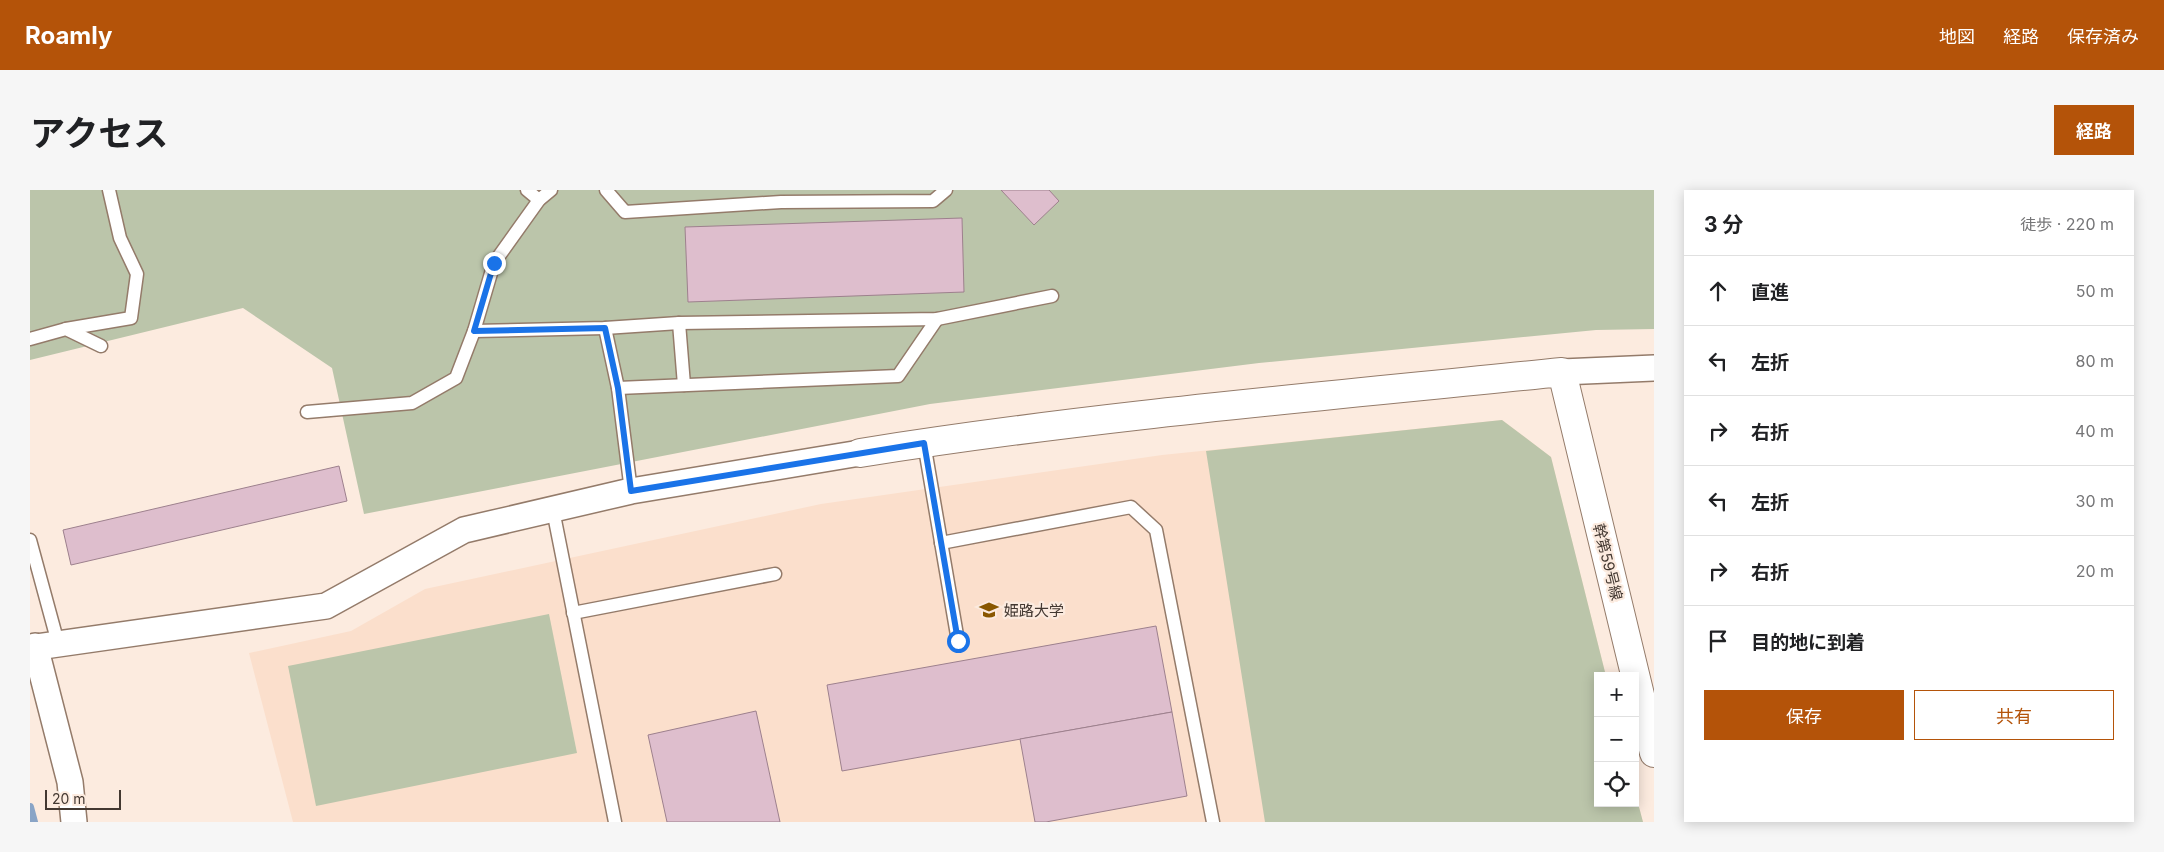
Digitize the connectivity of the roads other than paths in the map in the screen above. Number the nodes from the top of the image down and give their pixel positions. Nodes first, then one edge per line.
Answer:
1 (109, 190) edge
2 (527, 190) edge
3 (551, 190) edge
4 (606, 190) edge
5 (946, 190) edge
6 (781, 196) edge
7 (539, 200) junction
8 (1052, 296) dead end
9 (937, 319) junction
10 (679, 323) junction
11 (605, 328) junction
12 (66, 329) junction
13 (474, 331) junction
14 (30, 339) edge
15 (101, 346) dead end
16 (1654, 368) edge
17 (1562, 372) junction
18 (684, 385) junction
19 (618, 388) junction
20 (307, 412) dead end
21 (924, 443) junction
22 (860, 453) joint
23 (631, 491) junction
24 (553, 510) junction
25 (30, 540) edge
26 (941, 542) junction
27 (775, 574) dead end
28 (573, 613) junction
29 (958, 641) dead end
30 (41, 646) edge
31 (1654, 753) edge
32 (74, 822) edge
33 (614, 822) edge
34 (1213, 822) edge

1 - 12 lane
2 - 7 lane
3 - 7 lane
4 - 6 lane
5 - 6 lane
7 - 13 lane
8 - 9 lane
9 - 10 lane
9 - 18 lane
10 - 11 lane
10 - 18 lane
11 - 13 lane
11 - 19 lane
12 - 14 lane
12 - 15 lane
13 - 20 lane
16 - 17 street
17 - 21 street
17 - 31 street, 幹第59号線
18 - 19 lane
19 - 23 lane
21 - 22 street
21 - 26 lane
22 - 23 street
23 - 24 street
24 - 28 lane
24 - 30 street
25 - 30 lane
26 - 29 lane
26 - 34 lane
27 - 28 lane
28 - 33 lane
30 - 32 street

